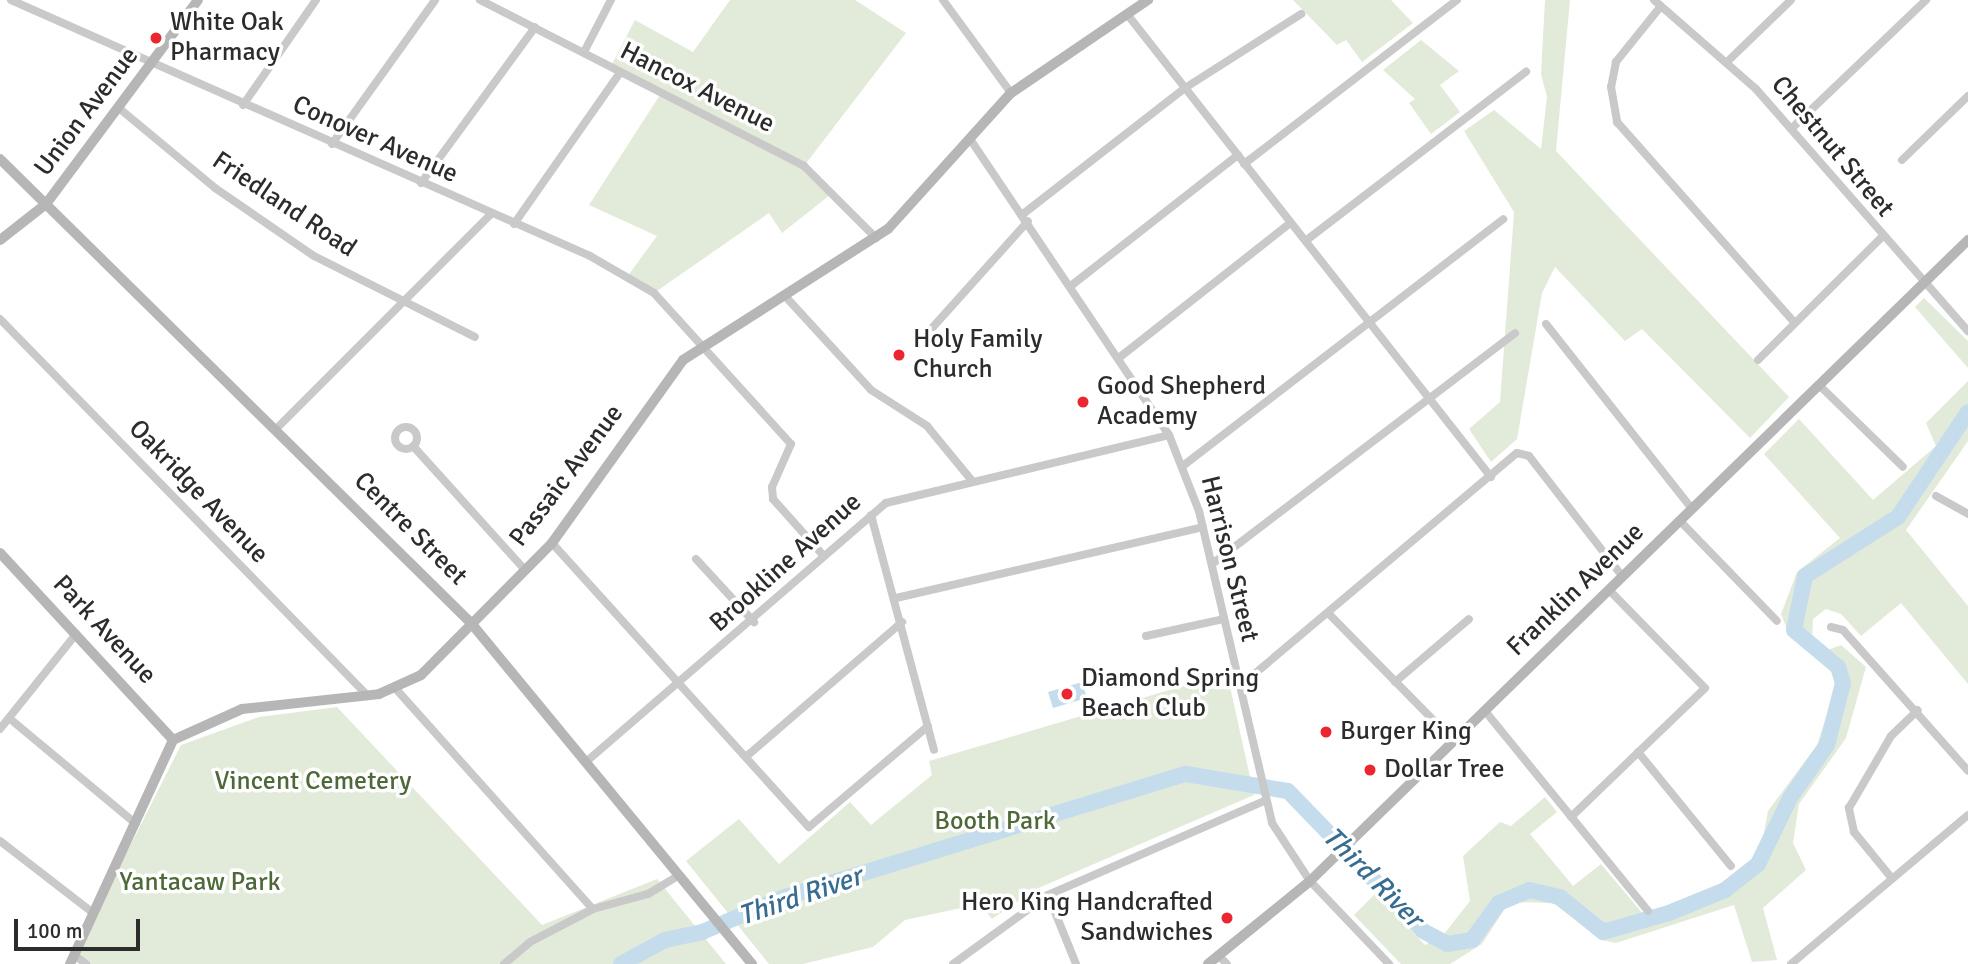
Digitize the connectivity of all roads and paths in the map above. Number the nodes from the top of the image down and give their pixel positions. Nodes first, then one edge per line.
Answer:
1 (11, 0) edge
2 (198, 0) edge
3 (316, 0) edge
4 (435, 0) edge
5 (480, 0) edge
6 (611, 0) edge
7 (943, 0) edge
8 (1148, 0) edge
9 (1457, 0) edge
10 (1654, 0) edge
11 (1791, 0) edge
12 (1926, 0) edge
13 (23, 2) edge
14 (1661, 6) junction
15 (1130, 7) edge
16 (1301, 14) dead end
17 (535, 27) junction
18 (584, 52) junction
19 (1727, 62) junction
20 (151, 63) junction
21 (1526, 72) dead end
22 (619, 74) junction
23 (1185, 88) junction
24 (1011, 93) junction
25 (1968, 96) edge
26 (243, 105) junction
27 (120, 109) junction
28 (1791, 129) junction
29 (970, 139) junction
30 (332, 144) junction
31 (1238, 155) junction
32 (0, 159) edge
33 (1902, 160) dead end
34 (1244, 164) junction
35 (421, 183) junction
36 (46, 204) junction
37 (491, 214) junction
38 (1026, 218) junction
39 (1503, 219) dead end
40 (1290, 223) junction
41 (514, 224) junction
42 (876, 238) junction
43 (1881, 238) junction
44 (1308, 239) junction
45 (0, 240) edge
46 (1968, 240) edge
47 (1072, 285) junction
48 (1922, 285) junction
49 (785, 296) junction
50 (400, 300) junction
51 (0, 319) edge
52 (1372, 322) junction
53 (1795, 323) junction
54 (1546, 324) dead end
55 (933, 327) dead end
56 (1968, 331) edge
57 (1515, 333) dead end
58 (475, 337) dead end
59 (702, 347) junction
60 (1120, 357) junction
61 (1758, 360) dead end
62 (1819, 385) junction
63 (1430, 398) junction
64 (277, 428) junction
65 (1169, 435) junction
66 (413, 446) dead end
67 (1184, 465) junction
68 (1903, 467) dead end
69 (1490, 477) junction
70 (973, 482) junction
71 (1936, 496) dead end
72 (1692, 509) junction
73 (1968, 514) edge
74 (870, 515) junction
75 (1680, 521) junction
76 (1203, 527) junction
77 (552, 543) junction
78 (0, 553) edge
79 (822, 554) junction
80 (696, 559) dead end
81 (1212, 564) junction
82 (525, 570) junction
83 (1623, 577) junction
84 (1609, 590) junction
85 (896, 598) junction
86 (1328, 613) junction
87 (1223, 619) junction
88 (1469, 619) dead end
89 (1777, 621) dead end
90 (754, 622) junction
91 (902, 622) junction
92 (471, 623) junction
93 (1831, 627) dead end
94 (76, 634) junction
95 (1146, 636) dead end
96 (1237, 682) junction
97 (1395, 682) junction
98 (681, 684) junction
99 (396, 690) junction
100 (367, 695) junction
101 (1918, 710) junction
102 (1485, 711) junction
103 (9, 718) junction
104 (928, 726) junction
105 (0, 729) edge
106 (173, 740) junction
107 (1454, 741) junction
108 (934, 750) dead end
109 (1638, 752) junction
110 (747, 756) junction
111 (587, 761) junction
112 (1968, 771) edge
113 (1264, 799) junction
114 (1968, 815) edge
115 (1571, 817) junction
116 (136, 824) junction
117 (0, 841) edge
118 (1731, 866) dead end
119 (680, 875) junction
120 (1890, 876) junction
121 (1310, 881) junction
122 (1048, 895) junction
123 (593, 909) junction
124 (1648, 911) dead end
125 (93, 913) junction
126 (72, 959) edge
127 (1223, 960) edge
128 (86, 964) edge
129 (504, 964) edge
130 (752, 964) edge
131 (953, 964) edge
132 (1076, 964) edge
133 (1208, 964) edge
134 (1389, 964) edge
135 (1791, 964) edge

1 - 13 street, Conover Avenue
2 - 20 street, Union Avenue
3 - 26 street
4 - 30 street
5 - 17 street, Hancox Avenue
6 - 18 street
7 - 24 street
8 - 15 street, Passaic Avenue
9 - 34 street
10 - 14 street, Chestnut Street
11 - 19 street
12 - 28 street
13 - 20 street, Conover Avenue
14 - 19 street, Chestnut Street
14 - 53 street
15 - 23 street
15 - 24 street, Passaic Avenue
16 - 23 street
17 - 18 street, Hancox Avenue
17 - 35 street
18 - 22 street, Hancox Avenue
19 - 28 street, Chestnut Street
20 - 26 street, Conover Avenue
20 - 27 street, Union Avenue
21 - 44 street
22 - 41 street
22 - 42 street, Hancox Avenue
23 - 31 street
23 - 38 street
24 - 29 street, Passaic Avenue
25 - 33 street
26 - 30 street, Conover Avenue
27 - 36 street, Union Avenue
27 - 50 street, Friedland Road
28 - 43 street, Chestnut Street
29 - 38 street, Harrison Street
29 - 42 street, Passaic Avenue
30 - 35 street, Conover Avenue
31 - 34 street
31 - 47 street
32 - 36 street, Centre Street
34 - 40 street
35 - 37 street, Conover Avenue
36 - 45 street, Union Avenue
36 - 64 street, Centre Street
37 - 41 street, Conover Avenue
37 - 50 street
38 - 47 street, Harrison Street
38 - 55 street
39 - 52 street
40 - 44 street
40 - 60 street
41 - 59 street, Conover Avenue
42 - 49 street, Passaic Avenue
43 - 48 street, Chestnut Street
43 - 53 street
44 - 52 street
46 - 48 street, Franklin Avenue
47 - 60 street, Harrison Street
48 - 56 street, Chestnut Street
48 - 62 street, Franklin Avenue
49 - 59 street, Passaic Avenue
49 - 70 street
50 - 58 street, Friedland Road
50 - 64 street
51 - 100 street, Oakridge Avenue
52 - 63 street
52 - 67 street
53 - 61 street
54 - 72 street
57 - 63 street
59 - 77 street, Passaic Avenue
59 - 79 street, Conover Avenue
60 - 65 street, Harrison Street
62 - 68 street
62 - 72 street, Franklin Avenue
63 - 69 street
63 - 81 street
64 - 92 street, Centre Street
65 - 67 street, Harrison Street
65 - 70 street, Brookline Avenue
66 - 82 street
67 - 76 street, Harrison Street
69 - 83 street
69 - 86 street
70 - 74 street, Brookline Avenue
71 - 73 street
72 - 75 street, Franklin Avenue
74 - 79 street, Brookline Avenue
74 - 85 street
75 - 83 street, Franklin Avenue
75 - 89 street
76 - 81 street, Harrison Street
76 - 85 street
77 - 82 street, Passaic Avenue
77 - 98 street
78 - 94 street, Park Avenue
79 - 90 street, Brookline Avenue
80 - 90 street
81 - 87 street, Harrison Street
82 - 92 street, Passaic Avenue
83 - 84 street, Franklin Avenue
84 - 102 street, Franklin Avenue
84 - 109 street
85 - 91 street
86 - 96 street
86 - 97 street
87 - 95 street
87 - 96 street, Harrison Street
88 - 97 street
90 - 98 street, Brookline Avenue
91 - 104 street
91 - 110 street
92 - 99 street, Passaic Avenue
92 - 111 street, Centre Street
93 - 101 street
94 - 103 street
94 - 106 street, Park Avenue
96 - 113 street, Harrison Street
97 - 107 street
98 - 110 street
98 - 111 street, Brookline Avenue
99 - 100 street, Passaic Avenue
99 - 123 street
100 - 106 street, Passaic Avenue
101 - 112 street
101 - 120 street
102 - 107 street, Franklin Avenue
102 - 115 street
103 - 105 street
103 - 116 street
104 - 108 street
104 - 110 street
106 - 116 street
107 - 121 street, Franklin Avenue
109 - 115 street
109 - 118 street
111 - 119 street, Centre Street
113 - 121 street, Harrison Street
113 - 122 street
114 - 120 street
115 - 124 street
116 - 125 street
117 - 125 street
119 - 123 street
119 - 130 street, Centre Street
120 - 135 street
121 - 127 street, Franklin Avenue
121 - 134 street, Harrison Street
122 - 131 street
122 - 132 street
123 - 129 street
125 - 126 street
126 - 128 street
127 - 133 street, Franklin Avenue

